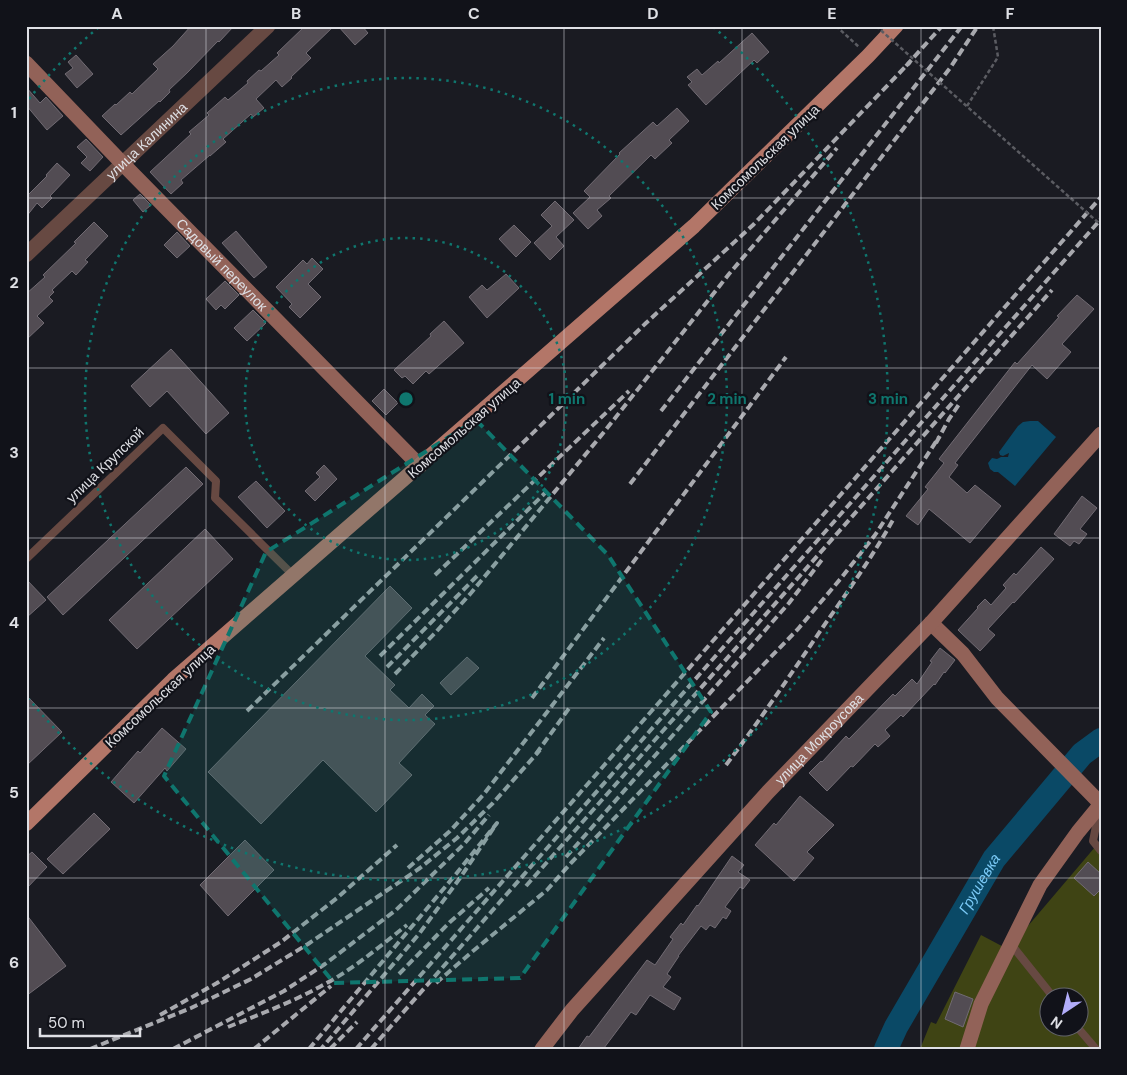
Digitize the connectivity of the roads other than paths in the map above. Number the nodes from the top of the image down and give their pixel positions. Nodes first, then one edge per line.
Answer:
1 (268, 26) edge
2 (896, 26) edge
3 (26, 63) edge
4 (122, 164) junction
5 (26, 255) edge
6 (1101, 434) edge
7 (420, 466) junction
8 (26, 559) edge
9 (294, 576) junction
10 (931, 623) junction
11 (1101, 804) edge
12 (26, 824) edge
13 (1101, 851) edge
14 (1010, 944) junction
15 (1046, 988) edge
16 (1087, 1038) edge
17 (542, 1049) edge
18 (967, 1049) edge
19 (1096, 1049) edge

1 - 4 street, улица Калинина
2 - 7 main road, Комсомольская улица
3 - 4 street, Садовый переулок
4 - 5 street, улица Калинина
4 - 7 street, Садовый переулок
6 - 10 street, улица Мокроусова
7 - 9 main road, Комсомольская улица
8 - 9 lane, улица Крупской
9 - 12 main road, Комсомольская улица
10 - 11 street
10 - 17 street, улица Мокроусова
11 - 13 lane
11 - 14 street
14 - 15 lane
14 - 18 street
16 - 19 lane

